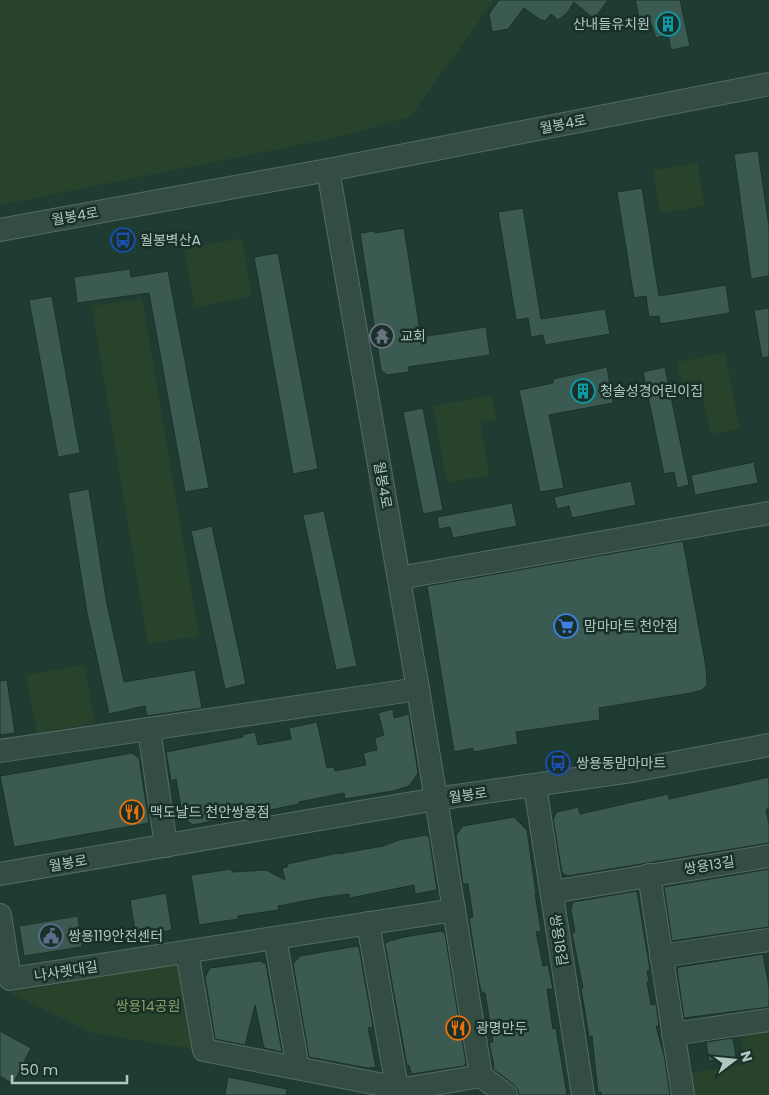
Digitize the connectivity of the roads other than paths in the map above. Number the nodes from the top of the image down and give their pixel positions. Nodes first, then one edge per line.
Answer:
1 (769, 84) edge
2 (328, 170) junction
3 (0, 230) edge
4 (769, 513) edge
5 (399, 578) junction
6 (418, 689) junction
7 (149, 729) junction
8 (769, 745) edge
9 (0, 751) edge
10 (535, 786) junction
11 (436, 800) junction
12 (166, 846) junction
13 (769, 856) edge
14 (0, 874) edge
15 (649, 875) junction
16 (552, 892) junction
17 (454, 910) junction
18 (0, 915) edge
19 (368, 923) junction
20 (275, 938) junction
21 (769, 940) edge
22 (187, 952) junction
23 (661, 956) junction
24 (769, 1020) edge
25 (673, 1034) junction
26 (298, 1068) junction
27 (480, 1076) junction
28 (397, 1087) junction
29 (506, 1095) edge
30 (584, 1095) edge
31 (683, 1095) edge

1 - 2 street, 월봉4로
2 - 3 street, 월봉4로
2 - 5 street, 월봉4로
4 - 5 street
5 - 6 street, 월봉4로
6 - 7 street
6 - 11 street, 월봉4로
7 - 9 street
7 - 12 street
8 - 10 street, 월봉로
10 - 11 street, 월봉로
10 - 16 street, 쌍용18길
11 - 12 street, 월봉로
11 - 17 street
12 - 14 street, 월봉로
13 - 15 street, 쌍용13길
15 - 16 street, 쌍용13길
15 - 23 street
16 - 30 street, 쌍용18길
17 - 19 street, 나사렛대길
17 - 27 street
18 - 22 street, 나사렛대길
19 - 20 street, 나사렛대길
19 - 28 street
20 - 22 street, 나사렛대길
20 - 26 street
21 - 23 street
22 - 26 street
23 - 25 street
24 - 25 street
25 - 31 street
26 - 28 street
27 - 28 street
27 - 29 street

